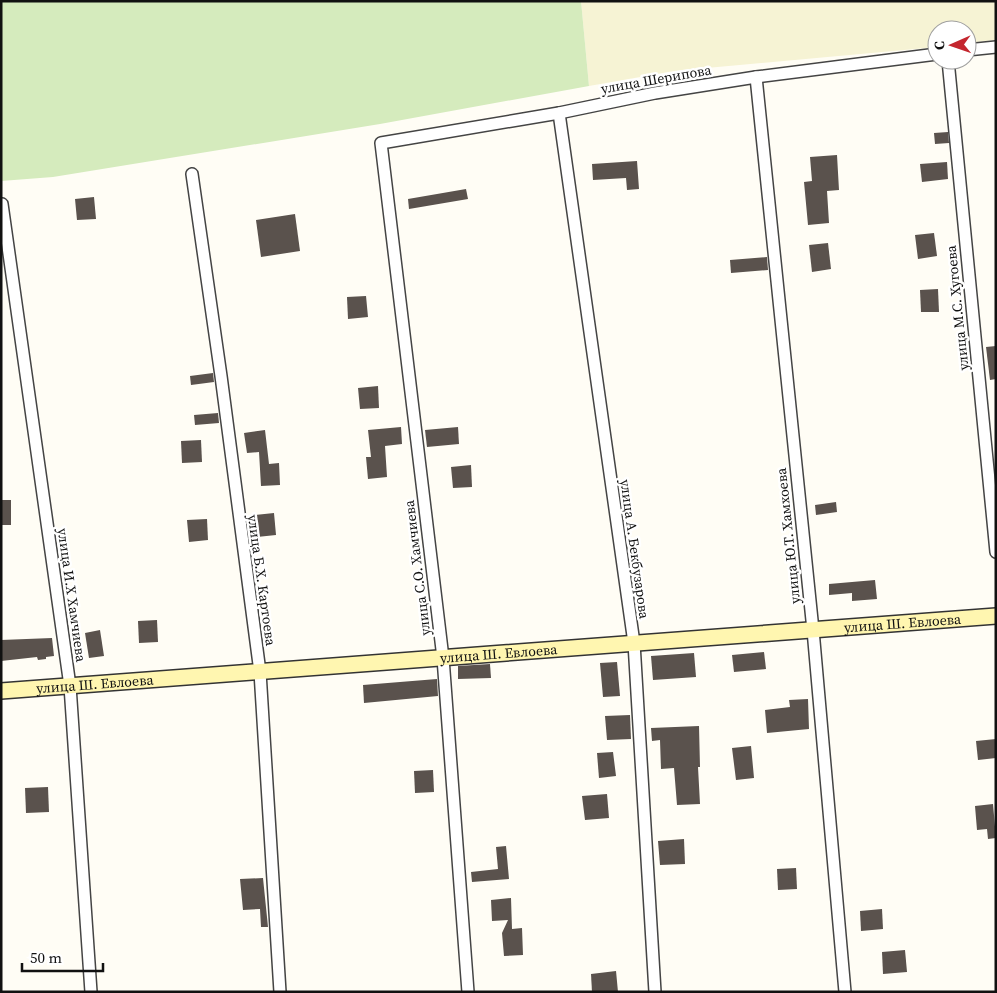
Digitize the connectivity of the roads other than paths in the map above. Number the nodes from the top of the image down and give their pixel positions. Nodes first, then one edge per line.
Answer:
1 (996, 47) edge
2 (977, 49) edge
3 (927, 55) edge
4 (949, 70) edge
5 (756, 77) junction
6 (559, 113) junction
7 (381, 143) joint
8 (192, 174) dead end
9 (2, 204) edge
10 (996, 552) edge
11 (996, 616) edge
12 (813, 630) junction
13 (634, 644) junction
14 (443, 658) junction
15 (260, 672) junction
16 (70, 686) junction
17 (1, 691) edge
18 (91, 992) edge
19 (280, 992) edge
20 (468, 992) edge
21 (655, 992) edge
22 (845, 992) edge

1 - 2 street
3 - 5 street, улица Шерипова
4 - 10 street, улица М.С. Хугоева
5 - 6 street, улица Шерипова
5 - 12 street, улица Ю.Т. Хамхоева
6 - 7 street, улица Шерипова
6 - 13 street, улица А. Бекбузарова
7 - 14 street, улица С.О. Хамчиева
8 - 15 street, улица Б.Х. Картоева
9 - 16 street, улица И.Х Хамчиева
11 - 12 street, улица Ш. Евлоева
12 - 13 street, улица Ш. Евлоева
12 - 22 street, улица Ю.Т. Хамхоева
13 - 14 street, улица Ш. Евлоева
13 - 21 street, улица А. Бекбузарова
14 - 15 street, улица Ш. Евлоева
14 - 20 street, улица С.О. Хамчиева
15 - 16 street, улица Ш. Евлоева
15 - 19 street, улица Б.Х. Картоева
16 - 17 street, улица Ш. Евлоева
16 - 18 street, улица И.Х Хамчиева

